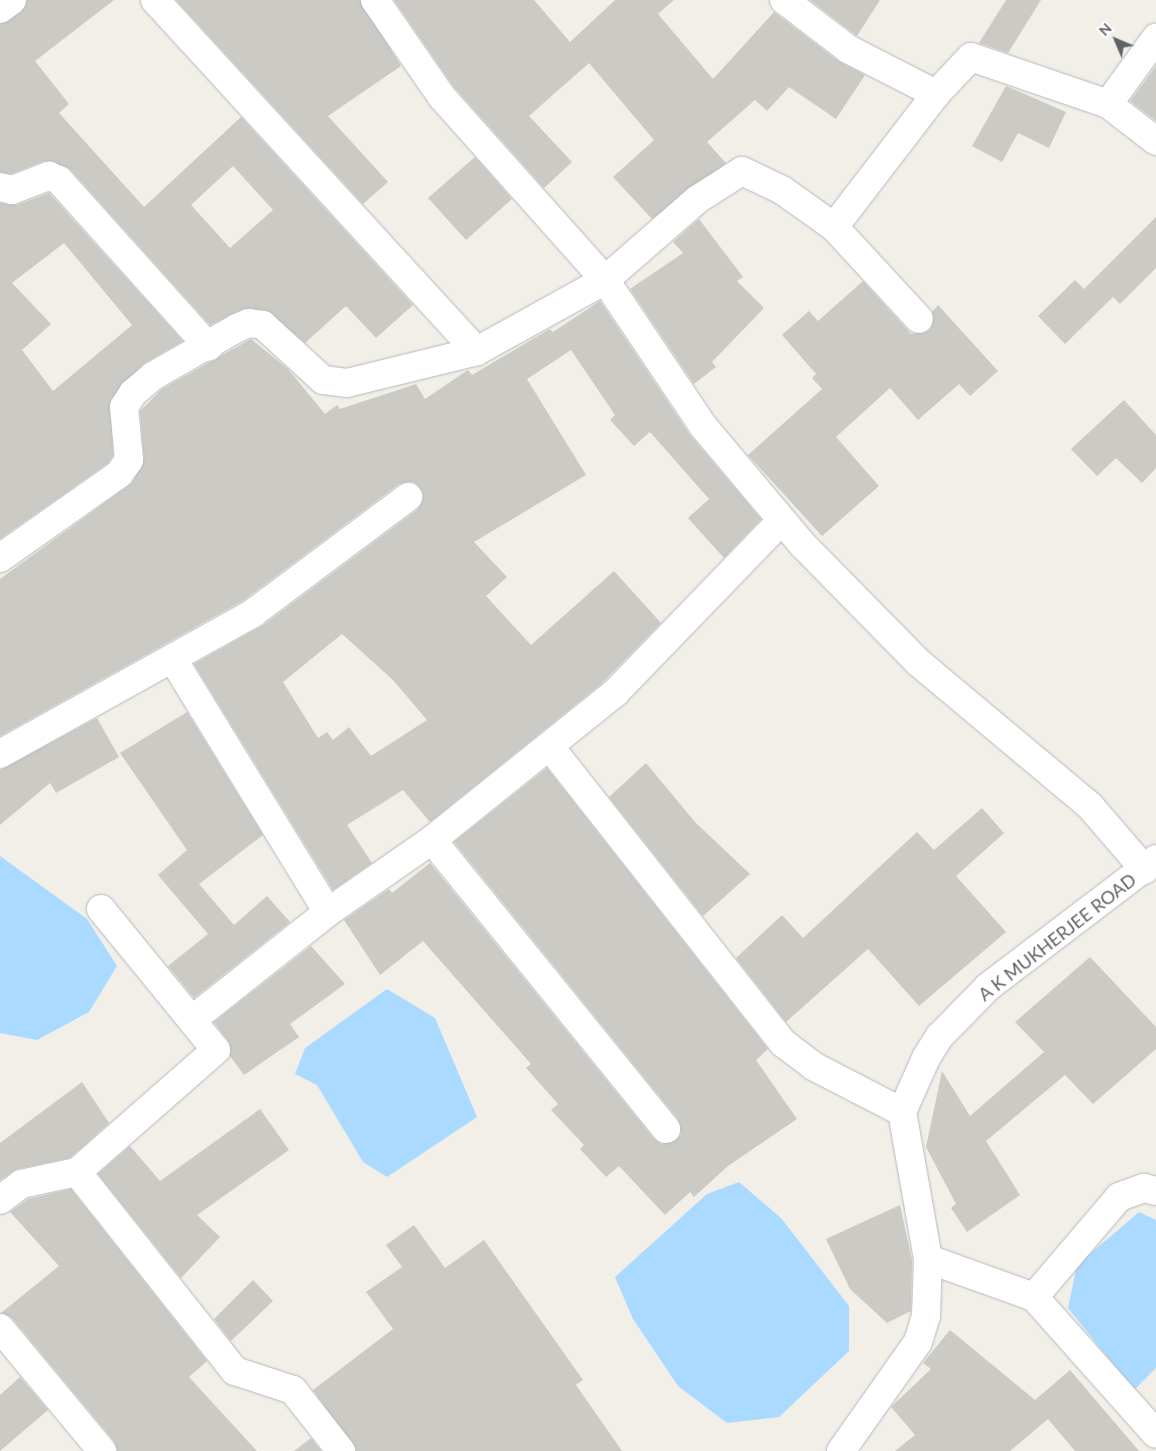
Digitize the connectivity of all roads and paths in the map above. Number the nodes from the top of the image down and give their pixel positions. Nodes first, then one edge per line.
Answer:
1 (12, 0) edge
2 (156, 0) edge
3 (375, 0) edge
4 (784, 0) edge
5 (0, 9) edge
6 (1156, 38) edge
7 (936, 94) junction
8 (1108, 104) junction
9 (1156, 141) edge
10 (0, 187) edge
11 (834, 227) junction
12 (605, 280) junction
13 (919, 319) dead end
14 (209, 346) junction
15 (477, 351) junction
16 (408, 497) dead end
17 (782, 520) junction
18 (0, 558) edge
19 (174, 661) junction
20 (550, 747) junction
21 (0, 754) edge
22 (432, 840) junction
23 (1151, 864) edge
24 (102, 909) dead end
25 (328, 912) junction
26 (193, 1019) junction
27 (902, 1112) junction
28 (666, 1129) dead end
29 (77, 1172) junction
30 (1156, 1191) edge
31 (0, 1200) edge
32 (928, 1258) junction
33 (1034, 1297) junction
34 (0, 1328) edge
35 (1156, 1434) edge
36 (102, 1451) edge
37 (341, 1451) edge
38 (841, 1451) edge

1 - 5 street
2 - 15 street
3 - 12 street
4 - 7 street
6 - 8 street
7 - 8 street
7 - 11 street
8 - 9 street
10 - 14 street
11 - 12 street
11 - 13 street
12 - 15 street
12 - 17 street
14 - 15 street
14 - 18 street
16 - 19 street
17 - 20 street
17 - 23 street
19 - 21 street
19 - 25 street
20 - 22 street
20 - 27 street
22 - 25 street
22 - 28 street
23 - 27 street, A K MUKHERJEE ROAD
24 - 26 street
25 - 26 street
26 - 29 street
27 - 32 street
29 - 31 street
29 - 37 street
30 - 33 street
32 - 33 street
32 - 38 street
33 - 35 street
34 - 36 street

